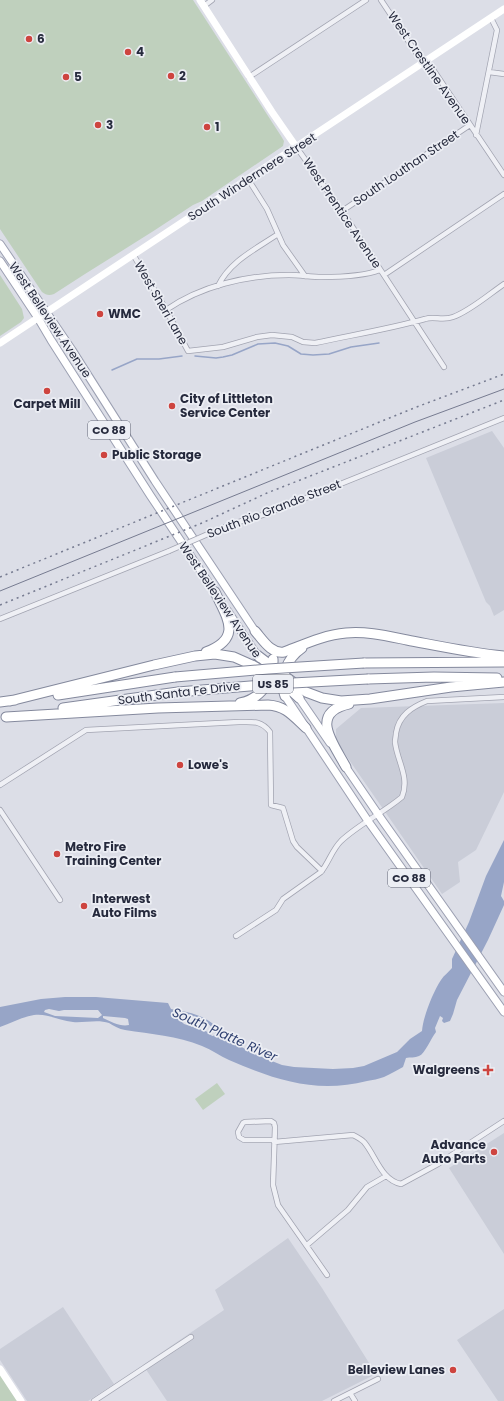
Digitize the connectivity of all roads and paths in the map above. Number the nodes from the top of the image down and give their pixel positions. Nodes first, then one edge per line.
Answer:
1 (212, 0) edge
2 (366, 0) edge
3 (381, 0) edge
4 (202, 3) edge
5 (504, 9) edge
6 (491, 18) junction
7 (425, 61) junction
8 (489, 72) junction
9 (504, 74) edge
10 (249, 77) junction
11 (470, 125) junction
12 (476, 135) junction
13 (297, 148) junction
14 (504, 175) edge
15 (248, 179) junction
16 (504, 194) edge
17 (342, 212) junction
18 (278, 234) junction
19 (0, 244) edge
20 (134, 256) junction
21 (0, 261) edge
22 (380, 270) junction
23 (384, 275) junction
24 (305, 276) junction
25 (504, 284) edge
26 (218, 286) junction
27 (166, 310) junction
28 (45, 313) junction
29 (38, 318) junction
30 (414, 321) junction
31 (0, 343) edge
32 (444, 367) dead end
33 (504, 418) edge
34 (215, 592) junction
35 (0, 618) edge
36 (255, 631) junction
37 (365, 634) junction
38 (257, 655) joint
39 (195, 656) junction
40 (504, 656) edge
41 (504, 662) edge
42 (273, 668) junction
43 (504, 678) edge
44 (283, 679) junction
45 (504, 682) edge
46 (285, 696) junction
47 (504, 696) edge
48 (299, 698) joint
49 (370, 699) junction
50 (10, 700) junction
51 (0, 702) edge
52 (219, 706) junction
53 (3, 718) edge
54 (306, 728) junction
55 (346, 767) junction
56 (0, 785) edge
57 (0, 810) edge
58 (378, 815) junction
59 (368, 821) junction
60 (322, 871) junction
61 (60, 900) dead end
62 (236, 936) dead end
63 (504, 992) edge
64 (504, 1012) edge
65 (504, 1121) edge
66 (274, 1141) junction
67 (386, 1176) junction
68 (307, 1245) junction
69 (327, 1275) dead end
70 (191, 1337) dead end
71 (0, 1369) edge
72 (378, 1379) dead end
73 (350, 1393) junction
74 (21, 1401) edge
75 (94, 1401) edge
76 (334, 1401) edge
77 (355, 1401) edge

1 - 4 street
2 - 10 street
3 - 7 street, West Crestline Avenue
4 - 10 main road, West Prentice Avenue
5 - 6 main road, South Windermere Street
6 - 7 main road, South Windermere Street
6 - 8 street
7 - 11 street, West Crestline Avenue
7 - 13 main road, South Windermere Street
8 - 9 street
8 - 12 street
10 - 13 main road, West Prentice Avenue
11 - 12 street, West Crestline Avenue
11 - 17 street, South Louthan Street
12 - 14 street, West Crestline Avenue
13 - 15 main road, South Windermere Street
13 - 17 street, West Prentice Avenue
15 - 18 street
15 - 20 main road, South Windermere Street
16 - 23 street
17 - 22 street, West Prentice Avenue
18 - 24 street
18 - 26 street
19 - 28 main road, West Belleview Avenue / CO 88
20 - 27 street, West Sheri Lane
20 - 28 main road, South Windermere Street
21 - 29 main road, West Belleview Avenue / CO 88
22 - 23 street, West Prentice Avenue
22 - 24 street
23 - 30 street, West Prentice Avenue
24 - 26 street
25 - 30 street
26 - 27 street
27 - 30 street, West Sheri Lane
28 - 29 main road, South Windermere Street
28 - 36 main road, West Belleview Avenue / CO 88
29 - 31 main road, South Windermere Street
29 - 34 main road, West Belleview Avenue / CO 88
30 - 32 street, West Prentice Avenue
33 - 35 street, South Rio Grande Street, bridge
34 - 38 main road, West Belleview Avenue / CO 88
34 - 39 highway
36 - 37 highway
36 - 42 main road, West Belleview Avenue / CO 88
37 - 40 highway
37 - 44 highway
38 - 42 highway
39 - 42 highway
39 - 50 highway
41 - 50 highway, South Santa Fe Drive / US 85, bridge
42 - 44 highway
42 - 44 main road, West Belleview Avenue / CO 88
42 - 46 main road, West Belleview Avenue / CO 88
42 - 52 highway
43 - 53 highway, South Santa Fe Drive / US 85, bridge
44 - 46 highway
44 - 48 highway
44 - 49 highway
45 - 49 highway
46 - 54 main road, West Belleview Avenue / CO 88
47 - 58 street
48 - 55 main road, CO 88
49 - 55 highway
50 - 51 highway, South Santa Fe Drive / US 85
52 - 53 highway
52 - 54 highway
54 - 59 main road, West Belleview Avenue / CO 88
55 - 58 main road, CO 88
56 - 60 street
57 - 61 street
58 - 59 street
58 - 63 main road, CO 88
59 - 60 street
59 - 64 main road, West Belleview Avenue / CO 88
60 - 62 street
65 - 67 street
66 - 66 street
66 - 67 street
66 - 68 street
67 - 68 street
68 - 69 street
70 - 75 street
71 - 74 main road
72 - 73 street
73 - 76 street
73 - 77 street

